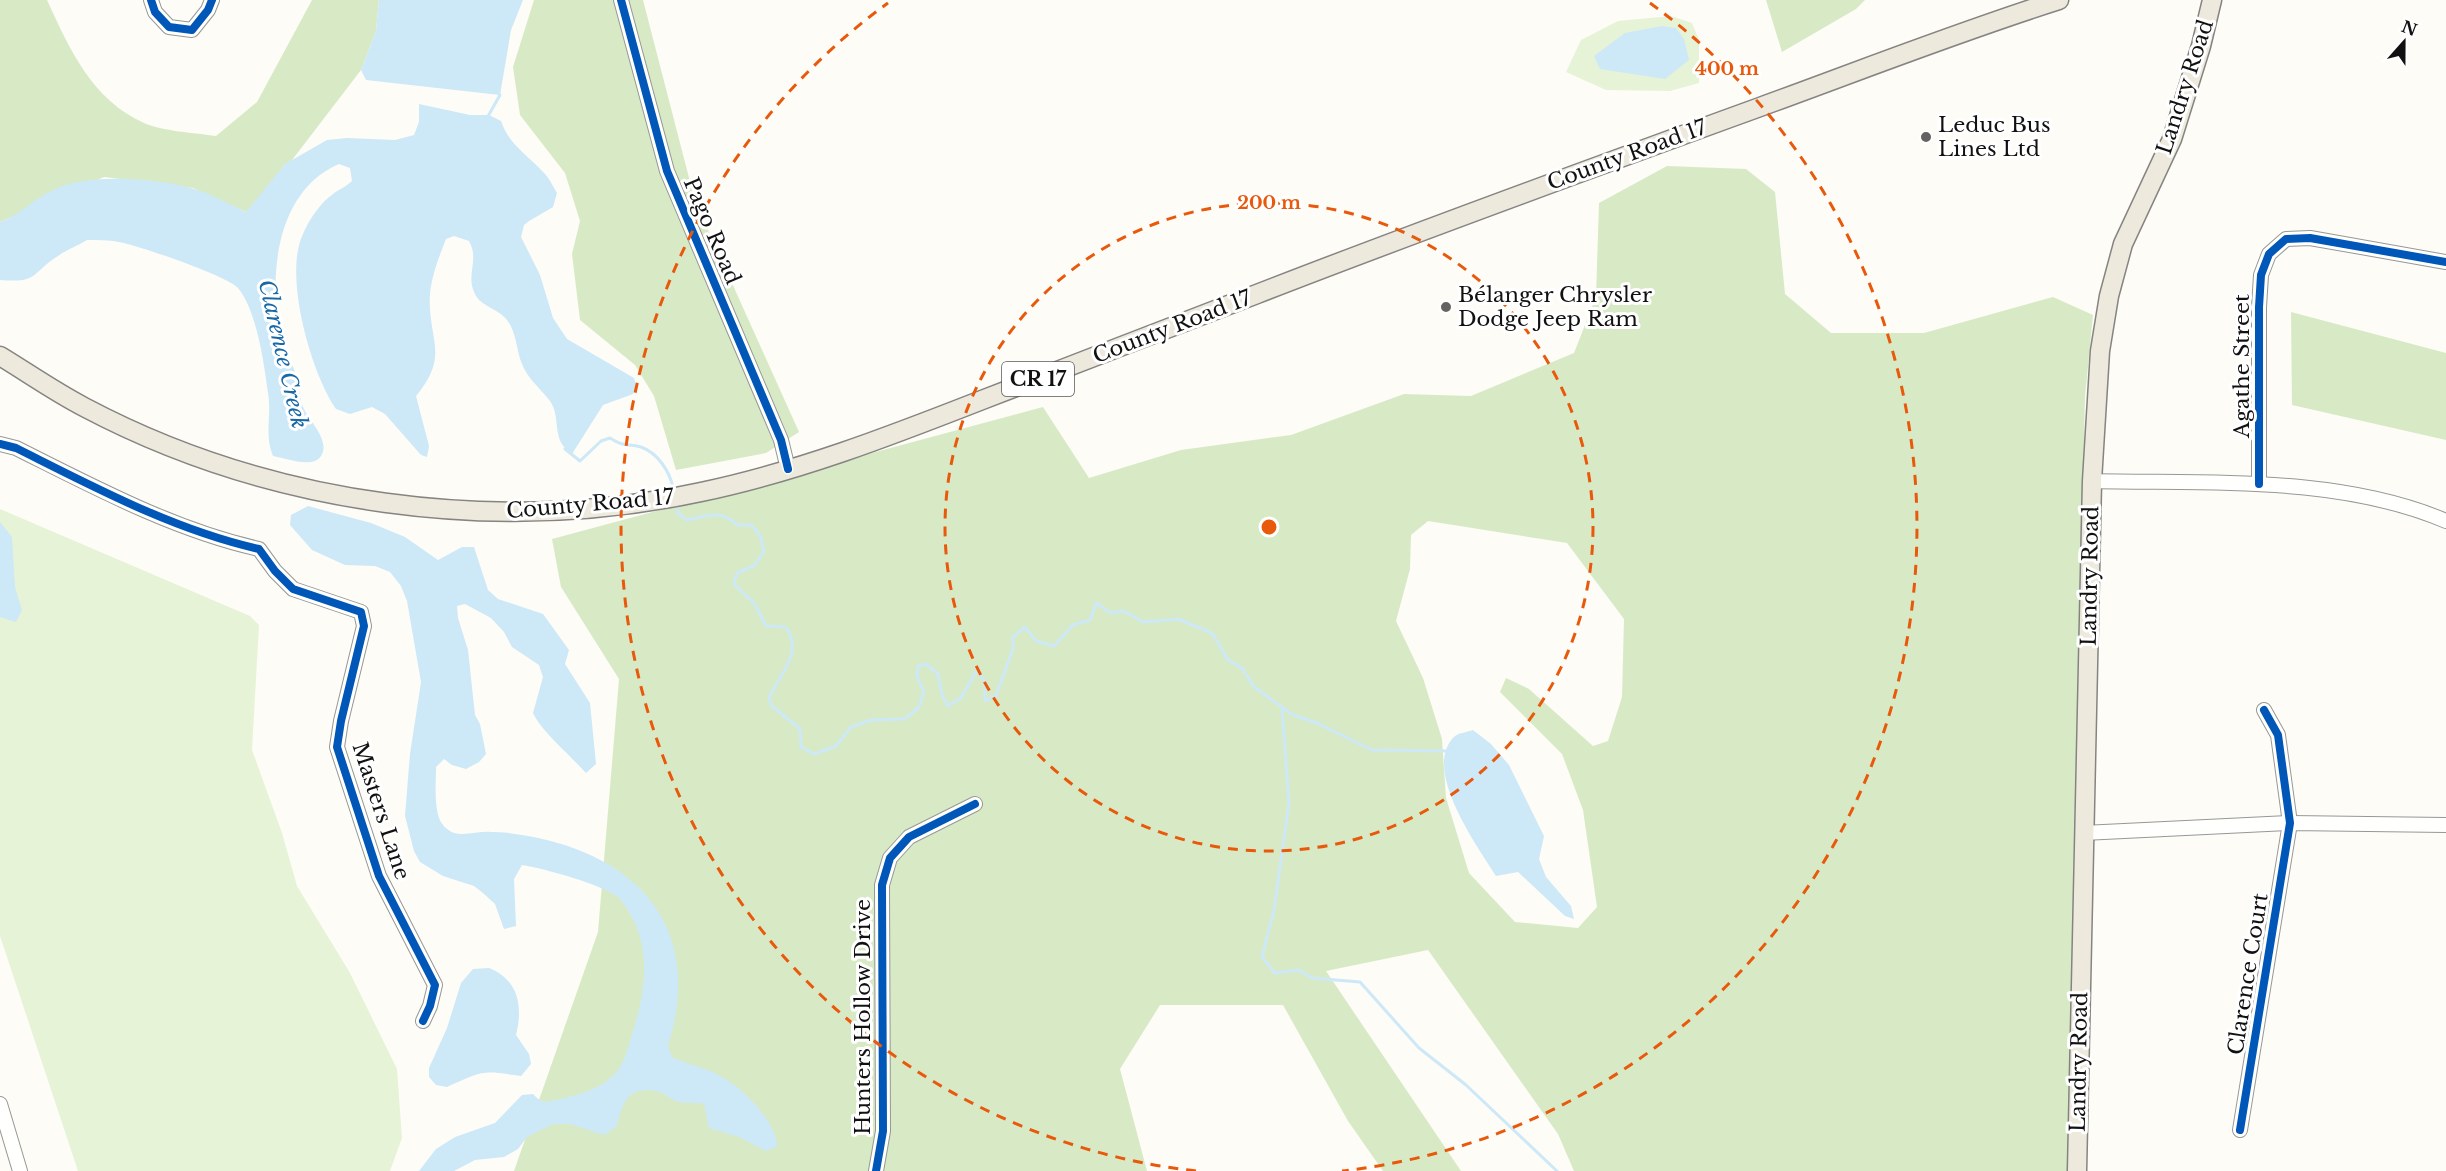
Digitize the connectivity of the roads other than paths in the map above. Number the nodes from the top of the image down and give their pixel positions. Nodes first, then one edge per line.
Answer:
1 (151, 0) edge
2 (212, 0) edge
3 (621, 0) edge
4 (2059, 0) edge
5 (2212, 0) edge
6 (2446, 262) edge
7 (0, 356) edge
8 (0, 444) edge
9 (788, 469) junction
10 (2092, 481) junction
11 (2259, 484) junction
12 (2446, 520) edge
13 (2264, 710) dead end
14 (975, 804) dead end
15 (2290, 823) junction
16 (2446, 825) edge
17 (2083, 833) junction
18 (423, 1021) dead end
19 (0, 1104) edge
20 (2240, 1130) dead end
21 (20, 1171) edge
22 (876, 1171) edge
23 (2077, 1171) edge

1 - 2 street
3 - 9 street, Pago Road
4 - 9 main road, County Road 17 / CR 17
5 - 10 main road, Landry Road
6 - 11 street, Agathe Street
7 - 9 main road, County Road 17 / CR 17
8 - 18 street, Masters Lane
10 - 11 street
10 - 17 main road, Landry Road
11 - 12 street
13 - 15 street, Clarence Court
14 - 22 street, Hunters Hollow Drive
15 - 16 street
15 - 17 street
15 - 20 street, Clarence Court
17 - 23 main road, Landry Road
19 - 21 street

